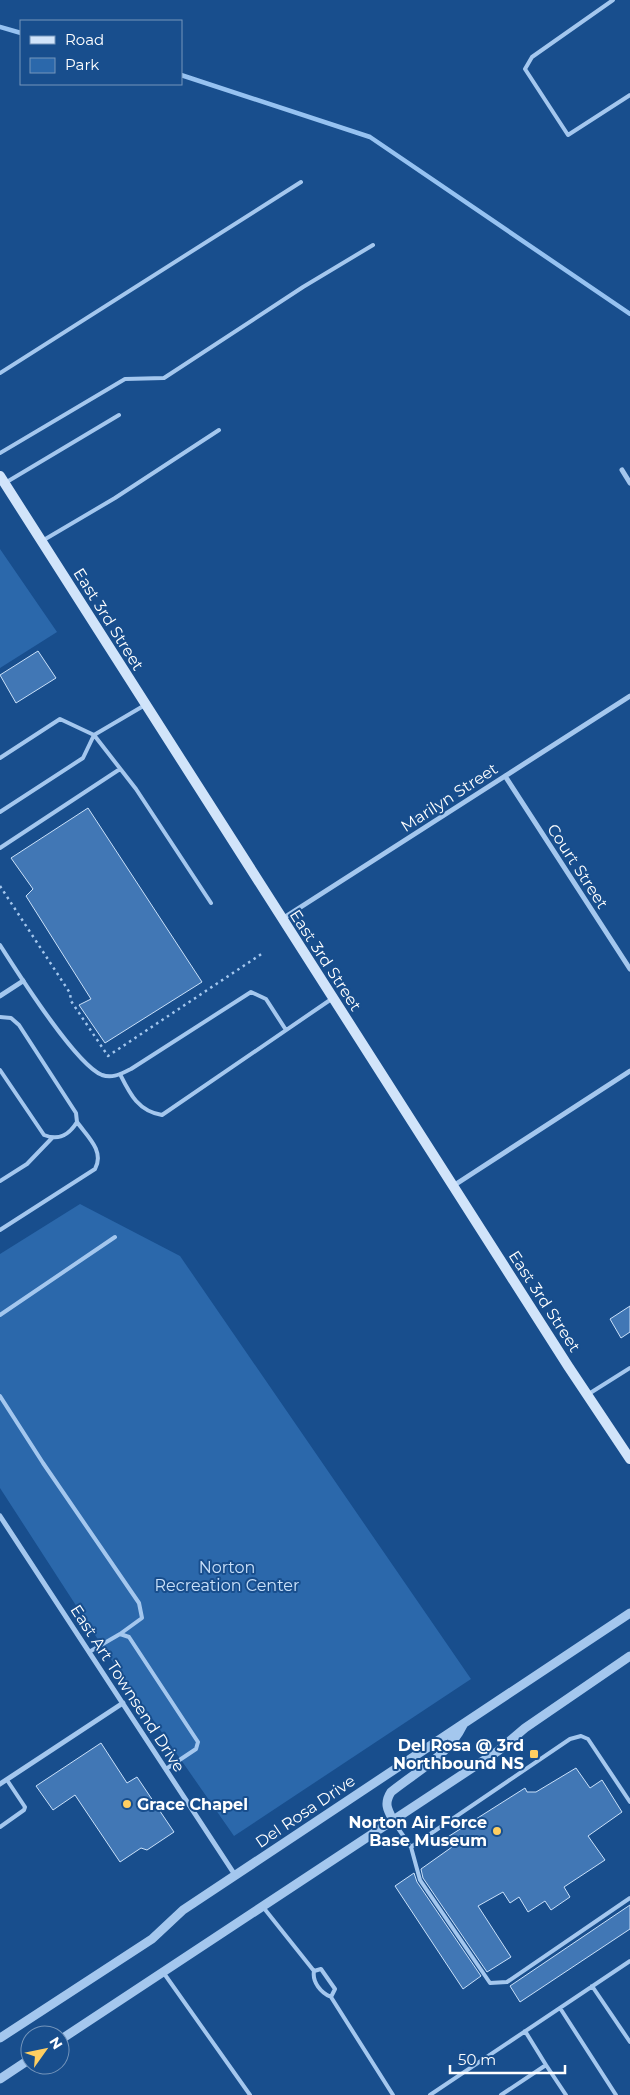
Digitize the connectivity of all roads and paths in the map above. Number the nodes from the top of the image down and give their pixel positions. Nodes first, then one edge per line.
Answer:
1 (613, 0) edge
2 (630, 95) edge
3 (301, 182) dead end
4 (373, 245) dead end
5 (0, 373) edge
6 (119, 415) dead end
7 (219, 430) dead end
8 (0, 453) edge
9 (622, 470) dead end
10 (2, 480) edge
11 (630, 483) edge
12 (42, 541) junction
13 (630, 696) edge
14 (145, 705) junction
15 (94, 735) junction
16 (0, 758) edge
17 (120, 769) junction
18 (505, 776) junction
19 (0, 812) edge
20 (0, 848) edge
21 (0, 886) edge
22 (210, 903) dead end
23 (282, 919) junction
24 (0, 945) edge
25 (264, 952) dead end
26 (630, 969) edge
27 (23, 981) junction
28 (0, 996) edge
29 (333, 998) junction
30 (0, 1017) edge
31 (286, 1030) junction
32 (0, 1070) edge
33 (630, 1071) edge
34 (120, 1074) junction
35 (77, 1122) junction
36 (52, 1138) junction
37 (0, 1181) edge
38 (453, 1186) junction
39 (0, 1230) edge
40 (115, 1237) dead end
41 (0, 1315) edge
42 (630, 1368) edge
43 (587, 1395) junction
44 (0, 1396) edge
45 (630, 1459) edge
46 (0, 1516) edge
47 (630, 1613) edge
48 (120, 1634) junction
49 (89, 1652) junction
50 (630, 1656) edge
51 (123, 1703) junction
52 (464, 1723) junction
53 (166, 1769) junction
54 (7, 1780) junction
55 (0, 1784) edge
56 (630, 1802) edge
57 (393, 1820) junction
58 (0, 1827) edge
59 (411, 1847) junction
60 (235, 1875) junction
61 (630, 1898) edge
62 (261, 1905) junction
63 (629, 1963) edge
64 (314, 1971) junction
65 (163, 1972) junction
66 (592, 1986) junction
67 (331, 1997) junction
68 (560, 2008) junction
69 (525, 2031) junction
70 (70, 2033) edge
71 (0, 2038) edge
72 (630, 2042) edge
73 (546, 2064) junction
74 (20, 2066) edge
75 (0, 2079) edge
76 (250, 2095) edge
77 (393, 2095) edge
78 (430, 2095) edge
79 (501, 2095) edge
80 (566, 2095) edge
81 (616, 2095) edge

1 - 2 lane
3 - 5 lane
4 - 8 lane
6 - 10 lane
7 - 12 lane
9 - 11 street
10 - 12 main road, East 3rd Street
12 - 14 main road, East 3rd Street
13 - 18 street, Marilyn Street
14 - 15 lane
14 - 23 main road, East 3rd Street
15 - 16 lane
15 - 17 lane
15 - 19 lane
17 - 20 lane
17 - 22 lane
18 - 23 street, Marilyn Street
18 - 26 street, Court Street
21 - 25 path
23 - 29 main road, East 3rd Street
24 - 27 lane
27 - 28 street
27 - 34 lane
29 - 31 lane
29 - 38 main road, East 3rd Street
30 - 35 lane
31 - 34 lane
31 - 34 lane
32 - 36 lane
33 - 38 street
35 - 36 lane
35 - 39 lane
36 - 37 lane
38 - 43 main road, East 3rd Street
40 - 41 lane
42 - 43 lane
43 - 45 main road, East 3rd Street
44 - 48 lane
46 - 49 street, East Art Townsend Drive
47 - 52 street, Del Rosa Drive
48 - 49 lane
48 - 53 lane
49 - 51 street, East Art Townsend Drive
50 - 57 street
51 - 53 street, East Art Townsend Drive
51 - 54 street
52 - 57 street
52 - 60 street, Del Rosa Drive
53 - 60 street, East Art Townsend Drive
54 - 55 street
54 - 58 lane
56 - 59 lane
57 - 59 lane
57 - 62 street
59 - 61 lane
60 - 71 street, Del Rosa Drive
62 - 64 lane
62 - 65 street
63 - 66 lane
64 - 67 lane
64 - 67 lane
65 - 70 street
65 - 76 lane
66 - 68 lane
66 - 72 lane
67 - 77 lane
68 - 69 lane
68 - 81 lane
69 - 73 lane
69 - 78 lane
73 - 79 lane
73 - 80 lane
74 - 75 street

